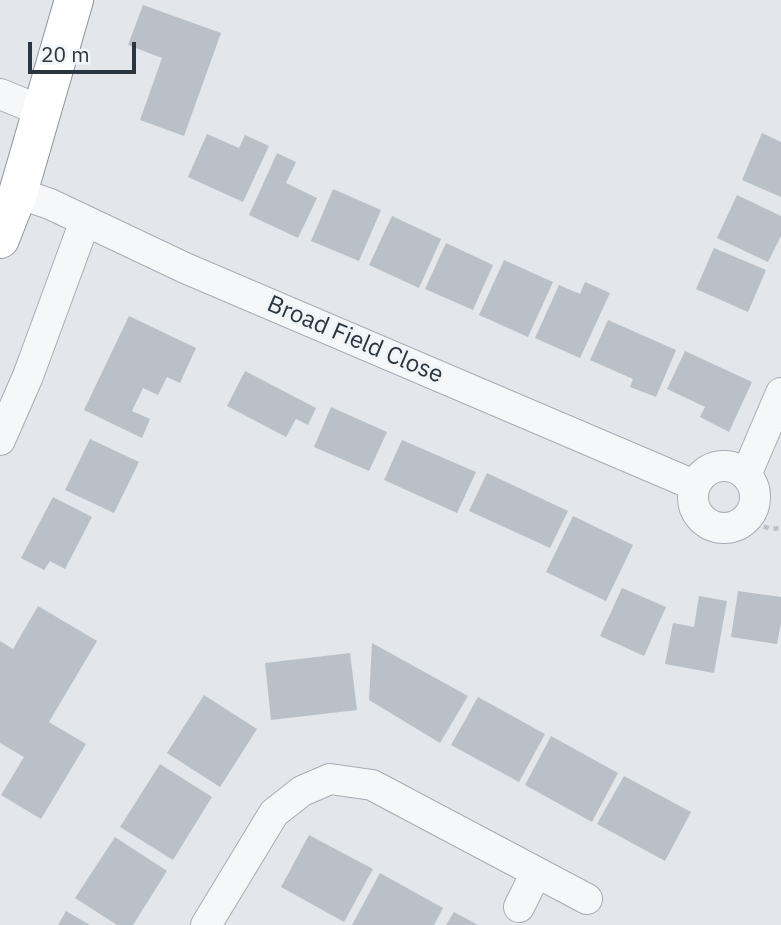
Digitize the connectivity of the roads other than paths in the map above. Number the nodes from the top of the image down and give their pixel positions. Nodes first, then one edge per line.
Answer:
1 (74, 0) edge
2 (0, 94) edge
3 (42, 111) junction
4 (18, 192) junction
5 (85, 221) junction
6 (0, 239) edge
7 (781, 393) edge
8 (0, 440) edge
9 (746, 475) junction
10 (694, 485) junction
11 (536, 873) junction
12 (587, 900) dead end
13 (519, 907) dead end
14 (205, 925) edge

1 - 3 highway
2 - 3 street
3 - 4 highway
4 - 5 street, Broad Field Close
4 - 6 highway
5 - 8 street
5 - 10 street, Broad Field Close
7 - 9 street
9 - 10 street
9 - 10 street
11 - 12 street
11 - 13 street
11 - 14 street

